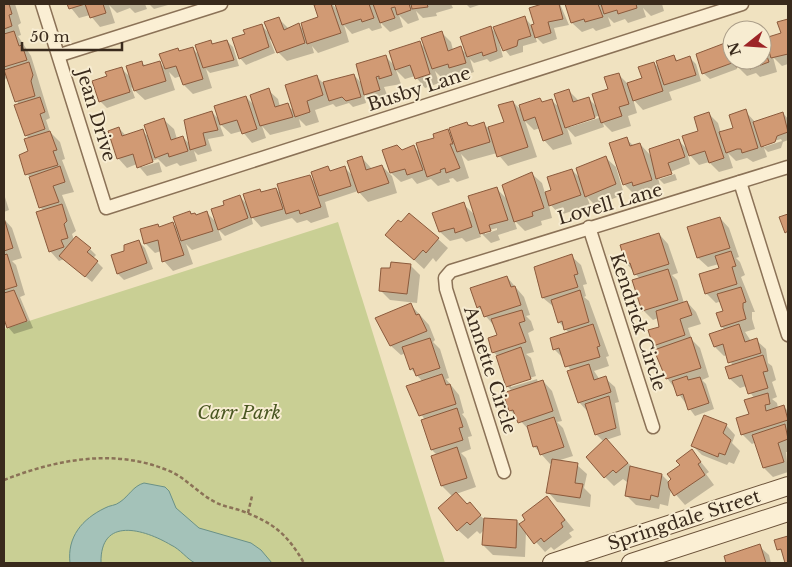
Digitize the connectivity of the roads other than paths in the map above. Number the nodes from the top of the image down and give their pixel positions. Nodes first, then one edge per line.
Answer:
1 (42, 4) edge
2 (222, 4) edge
3 (742, 4) edge
4 (60, 55) junction
5 (788, 167) edge
6 (740, 182) junction
7 (106, 208) joint
8 (589, 227) junction
9 (445, 278) joint
10 (788, 335) edge
11 (653, 427) dead end
12 (504, 472) dead end
13 (788, 486) edge
14 (788, 512) edge
15 (552, 563) edge
16 (631, 563) edge

1 - 4 street, Jean Drive
2 - 4 street
3 - 7 street, Busby Lane
4 - 7 street, Jean Drive
5 - 6 street, Lovell Lane
6 - 8 street, Lovell Lane
6 - 10 street
8 - 9 street, Lovell Lane
8 - 11 street, Kendrick Circle
9 - 12 street, Annette Circle
13 - 15 main road, Springdale Street
14 - 16 main road, Springdale Street

